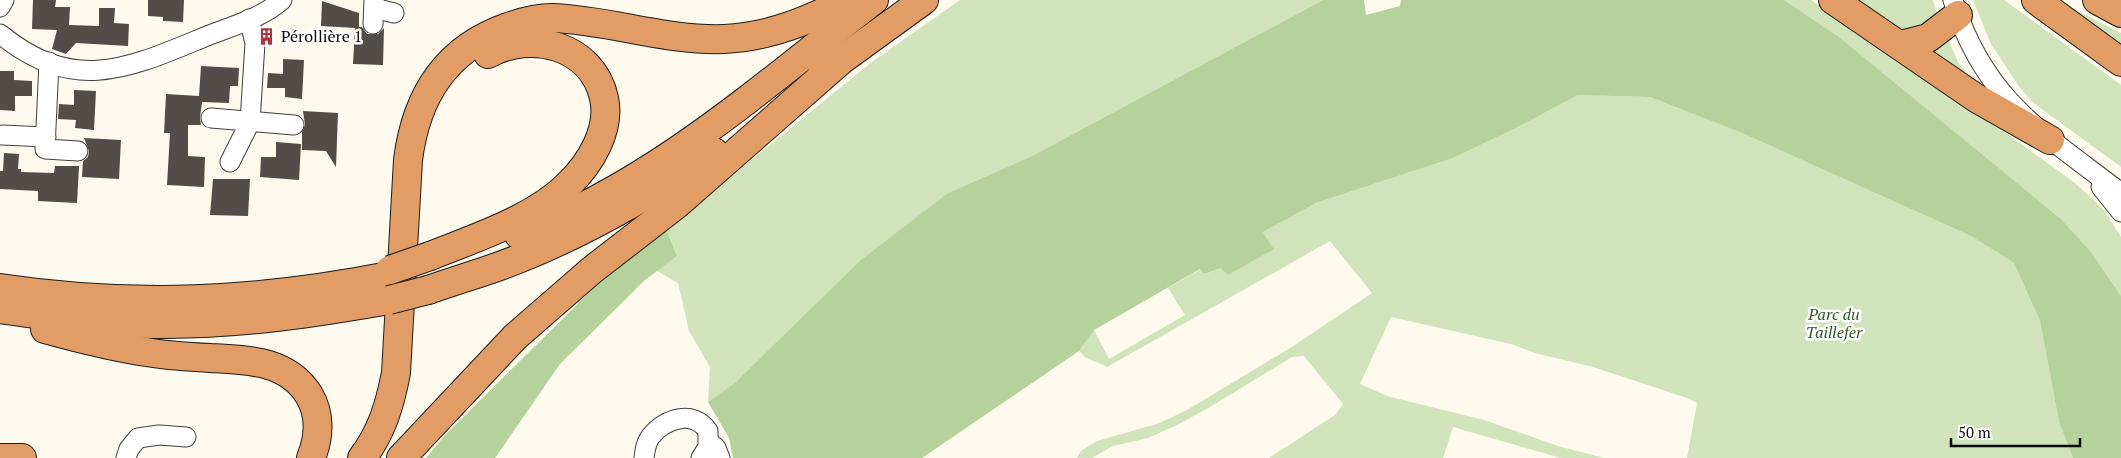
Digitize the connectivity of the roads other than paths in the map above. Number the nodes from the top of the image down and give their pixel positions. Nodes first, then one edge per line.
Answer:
1 (4, 0) edge
2 (282, 0) edge
3 (849, 0) edge
4 (874, 0) edge
5 (924, 0) edge
6 (1833, 0) edge
7 (2036, 0) edge
8 (2097, 0) edge
9 (0, 7) edge
10 (1956, 8) edge
11 (374, 11) edge
12 (394, 13) dead end
13 (2121, 13) edge
14 (249, 19) junction
15 (0, 34) edge
16 (1900, 45) junction
17 (49, 62) junction
18 (2121, 62) edge
19 (838, 63) junction
20 (211, 118) dead end
21 (250, 122) junction
22 (294, 125) dead end
23 (2, 135) dead end
24 (46, 137) junction
25 (2050, 140) junction
26 (78, 151) dead end
27 (2079, 161) junction
28 (230, 162) dead end
29 (2121, 193) edge
30 (2121, 212) edge
31 (430, 270) junction
32 (389, 282) junction
33 (0, 288) edge
34 (0, 309) edge
35 (0, 317) edge
36 (186, 437) dead end
37 (705, 450) edge
38 (0, 458) edge
39 (22, 458) edge
40 (126, 458) edge
41 (311, 458) edge
42 (362, 458) edge
43 (382, 458) edge
44 (401, 458) edge
45 (644, 458) edge
46 (720, 458) edge

1 - 9 street
2 - 14 street
3 - 42 highway
4 - 31 highway
5 - 19 highway
6 - 16 highway
7 - 18 highway
8 - 13 highway
10 - 16 highway
10 - 25 street
11 - 12 street
14 - 17 street
14 - 21 street
15 - 17 street
16 - 25 highway
17 - 24 street
19 - 31 highway
19 - 44 highway
20 - 21 street
21 - 22 street
21 - 28 street
23 - 24 street
24 - 26 street
25 - 27 street
27 - 29 street
27 - 30 street
31 - 32 highway, bridge
31 - 43 highway
32 - 33 highway
32 - 34 highway
35 - 41 highway
36 - 40 street
37 - 45 street
37 - 46 street
38 - 39 highway

